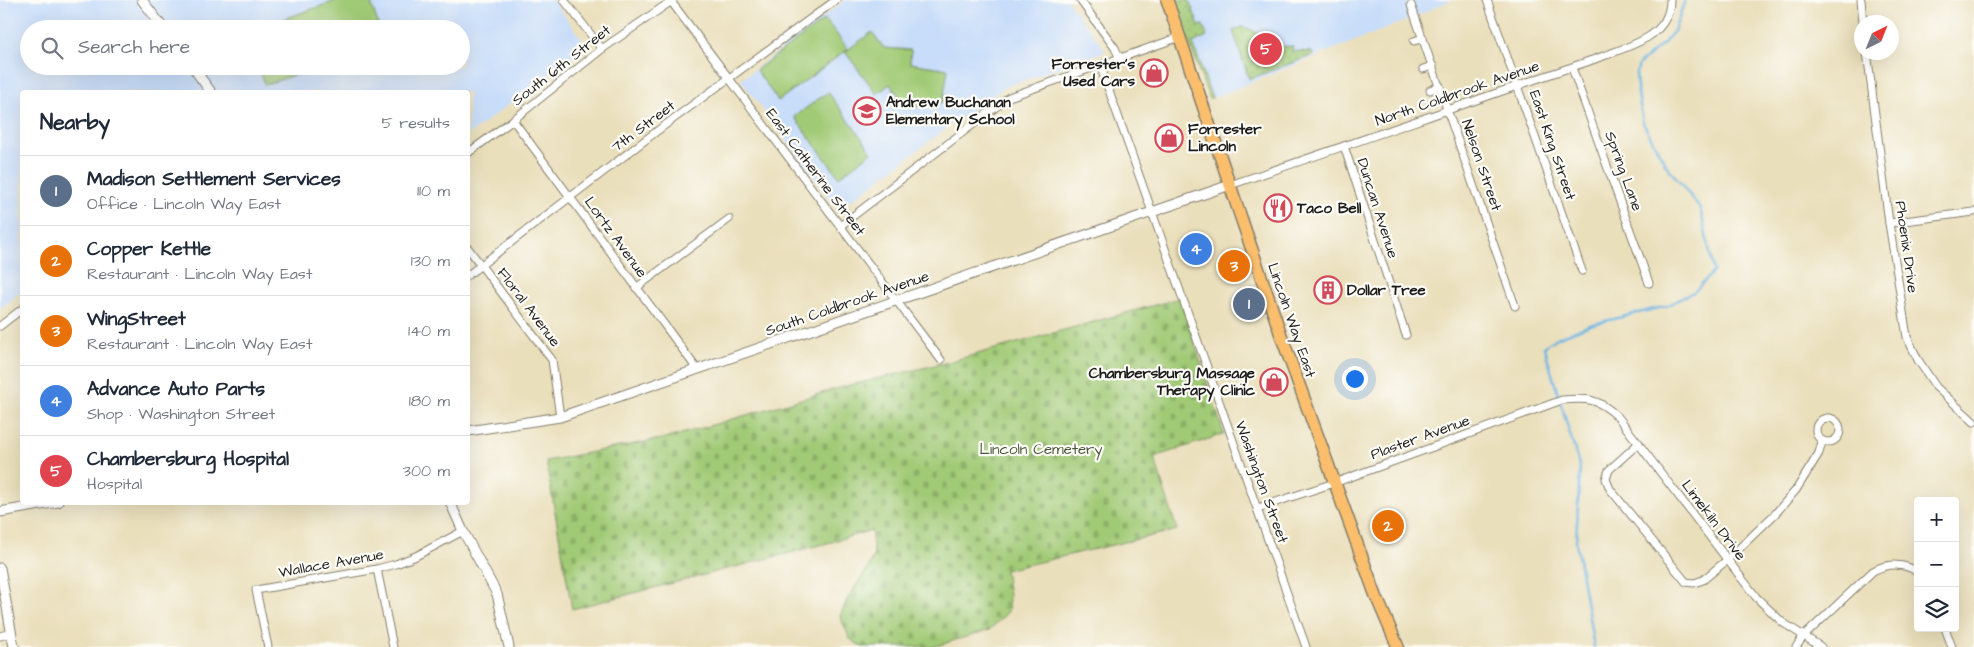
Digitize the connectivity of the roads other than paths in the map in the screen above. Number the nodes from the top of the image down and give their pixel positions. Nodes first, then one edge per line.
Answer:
1 (142, 0) edge
2 (564, 0) edge
3 (671, 0) edge
4 (836, 0) edge
5 (1080, 0) edge
6 (1167, 0) edge
7 (1487, 0) edge
8 (1670, 0) edge
9 (1861, 0) edge
10 (1411, 5) dead end
11 (1862, 15) edge
12 (157, 20) edge
13 (1180, 37) junction
14 (1423, 38) junction
15 (1414, 41) dead end
16 (602, 49) junction
17 (1120, 59) junction
18 (1867, 60) edge
19 (1100, 65) junction
20 (1433, 66) junction
21 (1572, 68) junction
22 (1423, 70) dead end
23 (199, 75) edge
24 (730, 79) junction
25 (1518, 85) junction
26 (1440, 86) junction
27 (210, 90) edge
28 (1430, 90) dead end
29 (1449, 111) junction
30 (513, 120) junction
31 (1344, 146) junction
32 (470, 151) edge
33 (1230, 185) junction
34 (571, 198) junction
35 (1974, 212) edge
36 (1151, 213) junction
37 (729, 220) dead end
38 (1889, 223) junction
39 (840, 226) junction
40 (470, 251) edge
41 (481, 265) junction
42 (1582, 271) dead end
43 (470, 273) edge
44 (1649, 283) dead end
45 (636, 288) junction
46 (896, 301) junction
47 (1514, 306) dead end
48 (20, 311) edge
49 (0, 326) edge
50 (1406, 335) dead end
51 (941, 360) dead end
52 (697, 369) junction
53 (1593, 399) joint
54 (560, 417) junction
55 (1974, 422) edge
56 (470, 431) edge
57 (1822, 442) dead end
58 (1639, 443) junction
59 (1334, 483) junction
60 (41, 505) edge
61 (451, 505) edge
62 (1258, 508) junction
63 (0, 512) edge
64 (463, 531) junction
65 (1727, 560) junction
66 (0, 568) edge
67 (377, 569) junction
68 (1914, 571) edge
69 (1946, 632) edge
70 (11, 634) junction
71 (0, 636) edge
72 (1803, 637) junction
73 (14, 647) edge
74 (268, 647) edge
75 (393, 647) edge
76 (509, 647) edge
77 (1306, 647) edge
78 (1398, 647) edge
79 (1796, 647) edge
80 (1822, 647) edge
81 (1952, 647) edge

1 - 12 street
2 - 16 street
3 - 16 street, South 6th Street
3 - 24 street, East Catherine Street
4 - 24 street, 7th Street
5 - 17 street
6 - 13 highway, Lincoln Way East
7 - 25 street, East King Street
8 - 21 street, North Coldbrook Avenue
9 - 11 street
10 - 14 street, Nelson Street
13 - 17 street
13 - 33 highway, Lincoln Way East
14 - 15 street
14 - 20 street, Nelson Street
16 - 30 street, South 6th Street
17 - 19 street
18 - 38 street, Phoenix Drive
19 - 36 street, Washington Street
19 - 39 street
20 - 22 street
20 - 26 street, Nelson Street
21 - 25 street, North Coldbrook Avenue
21 - 44 street, Spring Lane
23 - 27 street
24 - 34 street, 7th Street
24 - 39 street, East Catherine Street
25 - 29 street, North Coldbrook Avenue
25 - 42 street, East King Street
26 - 28 street
26 - 29 street, Nelson Street
29 - 31 street, North Coldbrook Avenue
29 - 47 street, Nelson Street
30 - 32 street, South 6th Street
30 - 34 street, Lortz Avenue
31 - 33 street, North Coldbrook Avenue
31 - 50 street, Duncan Avenue
33 - 36 street, South Coldbrook Avenue
33 - 59 highway, Lincoln Way East
34 - 41 street, 7th Street
34 - 45 street, Lortz Avenue
35 - 38 street
36 - 46 street, South Coldbrook Avenue
36 - 62 street, Washington Street
37 - 45 street
38 - 55 street, Phoenix Drive
39 - 46 street, East Catherine Street
40 - 41 street, Floral Avenue
41 - 43 street, 7th Street
41 - 54 street, Floral Avenue
45 - 52 street, Lortz Avenue
46 - 51 street, East Catherine Street
46 - 52 street, South Coldbrook Avenue
48 - 49 street
52 - 54 street, South Coldbrook Avenue
53 - 58 street, Limekiln Drive
53 - 59 street, Plaster Avenue
54 - 56 street, South Coldbrook Avenue
57 - 65 street
58 - 65 street, Limekiln Drive
58 - 65 street
59 - 62 street, Plaster Avenue
59 - 78 highway, Lincoln Way East
60 - 63 street
61 - 64 street
62 - 77 street, Washington Street
64 - 67 street, Wallace Avenue
64 - 76 street
65 - 72 street, Limekiln Drive
66 - 70 street
67 - 74 street, Wallace Avenue
67 - 75 street
68 - 72 street
69 - 81 street
70 - 71 street
70 - 73 street
72 - 79 street
72 - 80 street, Limekiln Drive

